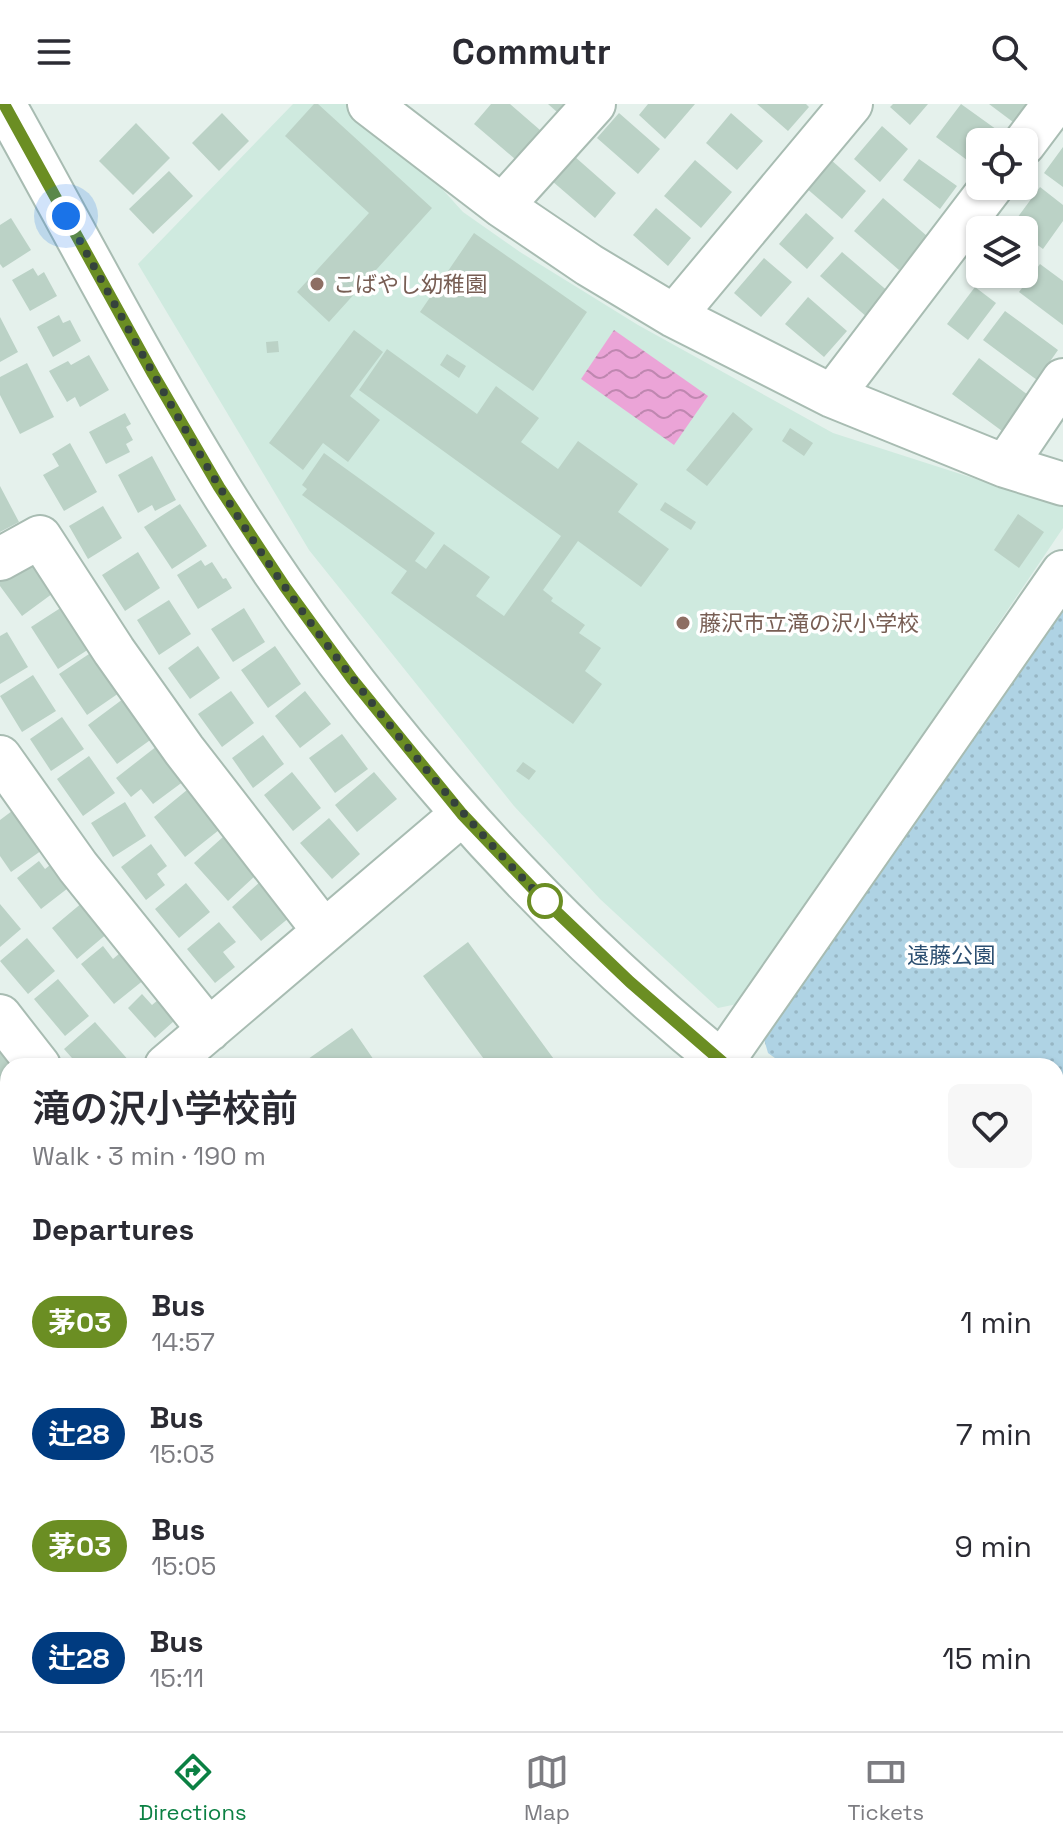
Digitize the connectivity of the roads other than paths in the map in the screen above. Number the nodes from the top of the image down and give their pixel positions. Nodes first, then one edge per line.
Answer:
1 (4, 104) edge
2 (369, 104) edge
3 (594, 104) edge
4 (851, 104) edge
5 (1054, 104) edge
6 (1036, 128) edge
7 (981, 200) edge
8 (502, 206) junction
9 (674, 316) junction
10 (1063, 380) edge
11 (832, 396) junction
12 (1005, 466) junction
13 (1063, 484) edge
14 (0, 559) edge
15 (1063, 572) edge
16 (0, 757) edge
17 (462, 814) junction
18 (324, 931) junction
19 (0, 1016) edge
20 (209, 1030) junction
21 (33, 1058) edge
22 (176, 1058) edge
23 (717, 1058) edge
24 (728, 1058) edge

1 - 17 street
2 - 8 street
3 - 8 street
4 - 9 street
5 - 6 street
7 - 11 street
8 - 9 street
9 - 11 street
10 - 12 street
11 - 12 street
12 - 13 street
14 - 18 street
15 - 24 street
16 - 20 street
17 - 18 street
17 - 23 street
18 - 20 street
19 - 21 street
20 - 22 street

